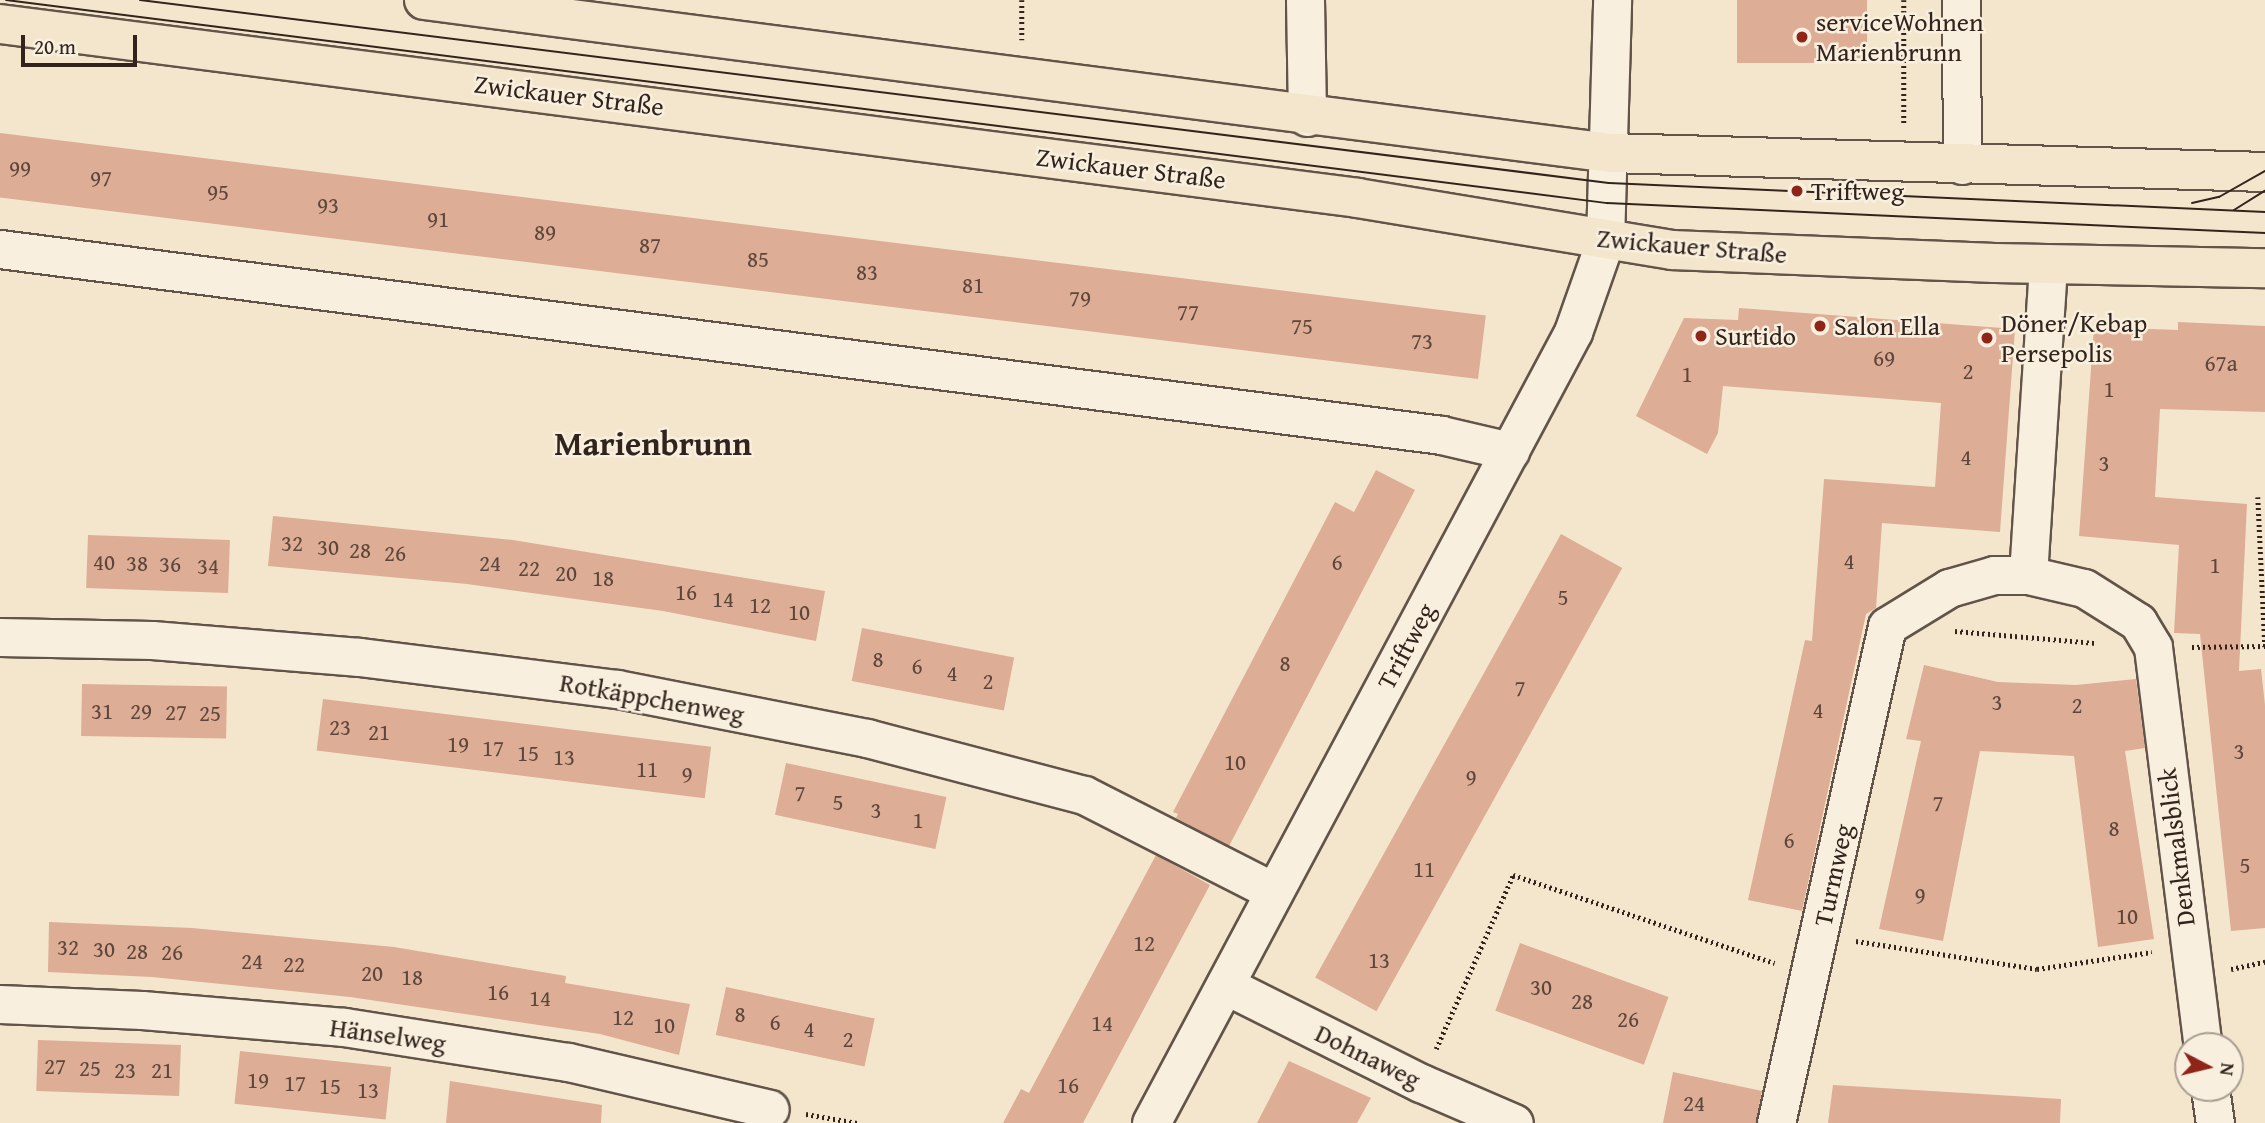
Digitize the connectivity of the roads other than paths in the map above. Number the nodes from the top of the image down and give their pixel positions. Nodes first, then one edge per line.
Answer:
1 (424, 0) edge
2 (1305, 0) edge
3 (1612, 0) edge
4 (1961, 0) edge
5 (0, 24) edge
6 (1307, 117) junction
7 (1610, 153) junction
8 (1962, 164) junction
9 (2265, 172) edge
10 (1605, 241) junction
11 (0, 249) edge
12 (2048, 265) junction
13 (2265, 268) edge
14 (1510, 451) junction
15 (2028, 575) junction
16 (0, 637) edge
17 (1274, 892) junction
18 (1225, 985) junction
19 (0, 1004) edge
20 (2201, 1032) edge
21 (2212, 1102) edge
22 (770, 1108) road end
23 (1151, 1123) edge
24 (1514, 1123) edge
25 (1776, 1123) edge
26 (2215, 1123) edge

1 - 6 main road
2 - 6 street
3 - 7 street, Triftweg
4 - 8 street
5 - 10 main road, Zwickauer Straße
6 - 7 main road
7 - 8 main road
7 - 10 street, Triftweg
8 - 9 main road
10 - 12 main road, Zwickauer Straße
10 - 14 street, Triftweg
11 - 14 street
12 - 13 main road, Zwickauer Straße
12 - 15 street
14 - 17 street, Triftweg
15 - 20 street, Denkmalsblick
15 - 25 street, Turmweg
16 - 17 street, Rotkäppchenweg
17 - 18 street, Triftweg
18 - 23 street, Triftweg
18 - 24 street, Dohnaweg
19 - 22 street, Hänselweg
21 - 26 street

